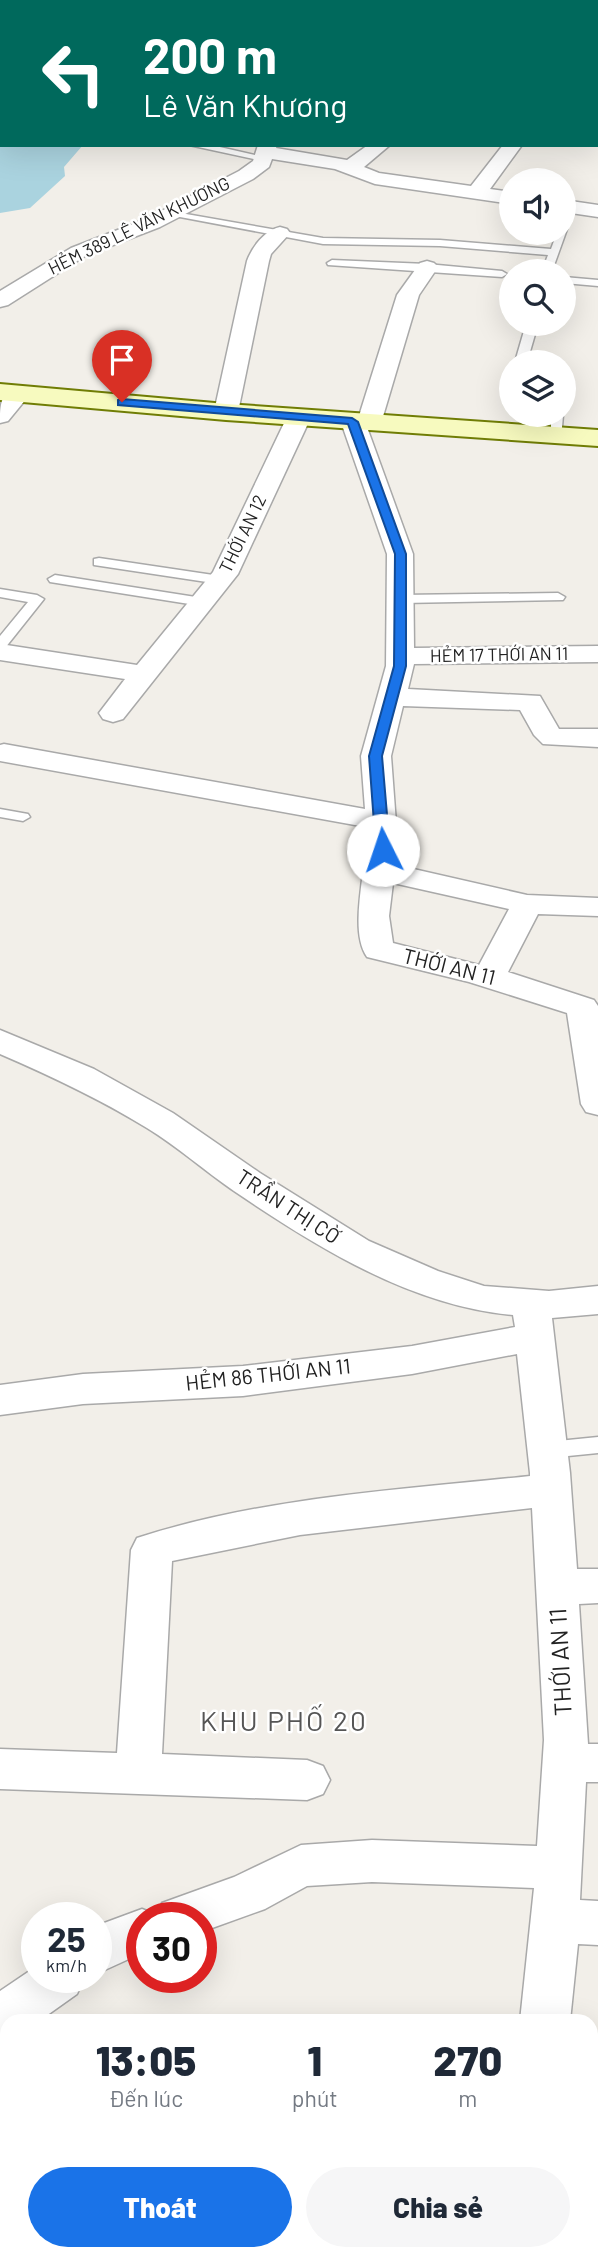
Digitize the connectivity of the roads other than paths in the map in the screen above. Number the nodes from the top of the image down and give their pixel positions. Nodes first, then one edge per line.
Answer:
1 (214, 147) edge
2 (378, 147) edge
3 (511, 147) edge
4 (265, 152) edge
5 (348, 169) junction
6 (477, 192) junction
7 (499, 196) edge
8 (576, 208) edge
9 (598, 211) edge
10 (169, 214) junction
11 (280, 233) junction
12 (557, 245) edge
13 (554, 252) junction
14 (551, 259) edge
15 (332, 263) dead end
16 (427, 267) junction
17 (499, 274) edge
18 (576, 281) edge
19 (598, 283) edge
20 (0, 300) edge
21 (9, 393) edge
22 (226, 412) junction
23 (0, 416) edge
24 (299, 417) junction
25 (361, 422) junction
26 (499, 424) edge
27 (563, 427) edge
28 (598, 438) edge
29 (99, 562) dead end
30 (55, 579) dead end
31 (220, 580) junction
32 (0, 593) edge
33 (558, 597) dead end
34 (402, 599) junction
35 (202, 602) junction
36 (0, 645) edge
37 (0, 652) edge
38 (598, 654) edge
39 (400, 656) junction
40 (144, 674) junction
41 (392, 697) junction
42 (113, 713) dead end
43 (598, 738) edge
44 (4, 753) dead end
45 (0, 813) edge
46 (23, 817) dead end
47 (381, 821) junction
48 (380, 871) junction
49 (527, 904) junction
50 (598, 907) edge
51 (489, 977) junction
52 (593, 1035) edge
53 (0, 1041) edge
54 (598, 1104) edge
55 (598, 1300) edge
56 (533, 1320) junction
57 (0, 1399) edge
58 (598, 1445) edge
59 (549, 1470) junction
60 (577, 1586) edge
61 (581, 1763) edge
62 (0, 1769) edge
63 (138, 1773) junction
64 (307, 1780) dead end
65 (559, 1868) junction
66 (217, 1905) edge
67 (577, 1922) edge
68 (38, 1993) edge
69 (8, 2014) edge
70 (547, 2014) edge

1 - 4 lane
2 - 5 street
3 - 6 street
4 - 5 street
4 - 10 street, HẺM 389 LÊ VĂN KHƯƠNG
5 - 6 street
6 - 7 street
8 - 9 street
10 - 11 lane
10 - 20 street, HẺM 389 LÊ VĂN KHƯƠNG
11 - 13 lane
11 - 22 street
12 - 13 lane
13 - 14 lane
15 - 16 lane
16 - 17 lane
16 - 25 street
18 - 19 lane
21 - 22 main road
21 - 23 street
22 - 24 main road
24 - 25 main road
24 - 31 street, THỚI AN 12
25 - 26 main road
25 - 34 street, THỚI AN 11
27 - 28 main road
29 - 31 lane
30 - 35 lane
31 - 35 street, THỚI AN 12
32 - 36 lane
33 - 34 lane
34 - 39 street, THỚI AN 11
35 - 40 street, THỚI AN 12
37 - 40 street
38 - 39 street, HẺM 17 THỚI AN 11
39 - 41 street, THỚI AN 11
40 - 42 street, THỚI AN 12
41 - 43 street
41 - 47 street, THỚI AN 11
44 - 47 street
45 - 46 lane
47 - 48 street, THỚI AN 11
48 - 49 street
48 - 51 street, THỚI AN 11
49 - 50 street
49 - 51 street
51 - 52 street, THỚI AN 11
52 - 54 street, THỚI AN 11
53 - 56 street, TRẦN THỊ CỜ
55 - 56 street, TRẦN THỊ CỜ
56 - 57 street, HẺM 86 THỚI AN 11
56 - 59 street, THỚI AN 11
58 - 59 lane
59 - 60 street, THỚI AN 11
59 - 63 street
60 - 61 street, THỚI AN 11
61 - 65 street, THỚI AN 11
62 - 63 street
63 - 64 street
65 - 66 street
65 - 67 street, THỚI AN 11
67 - 70 street, THỚI AN 11
68 - 69 street

